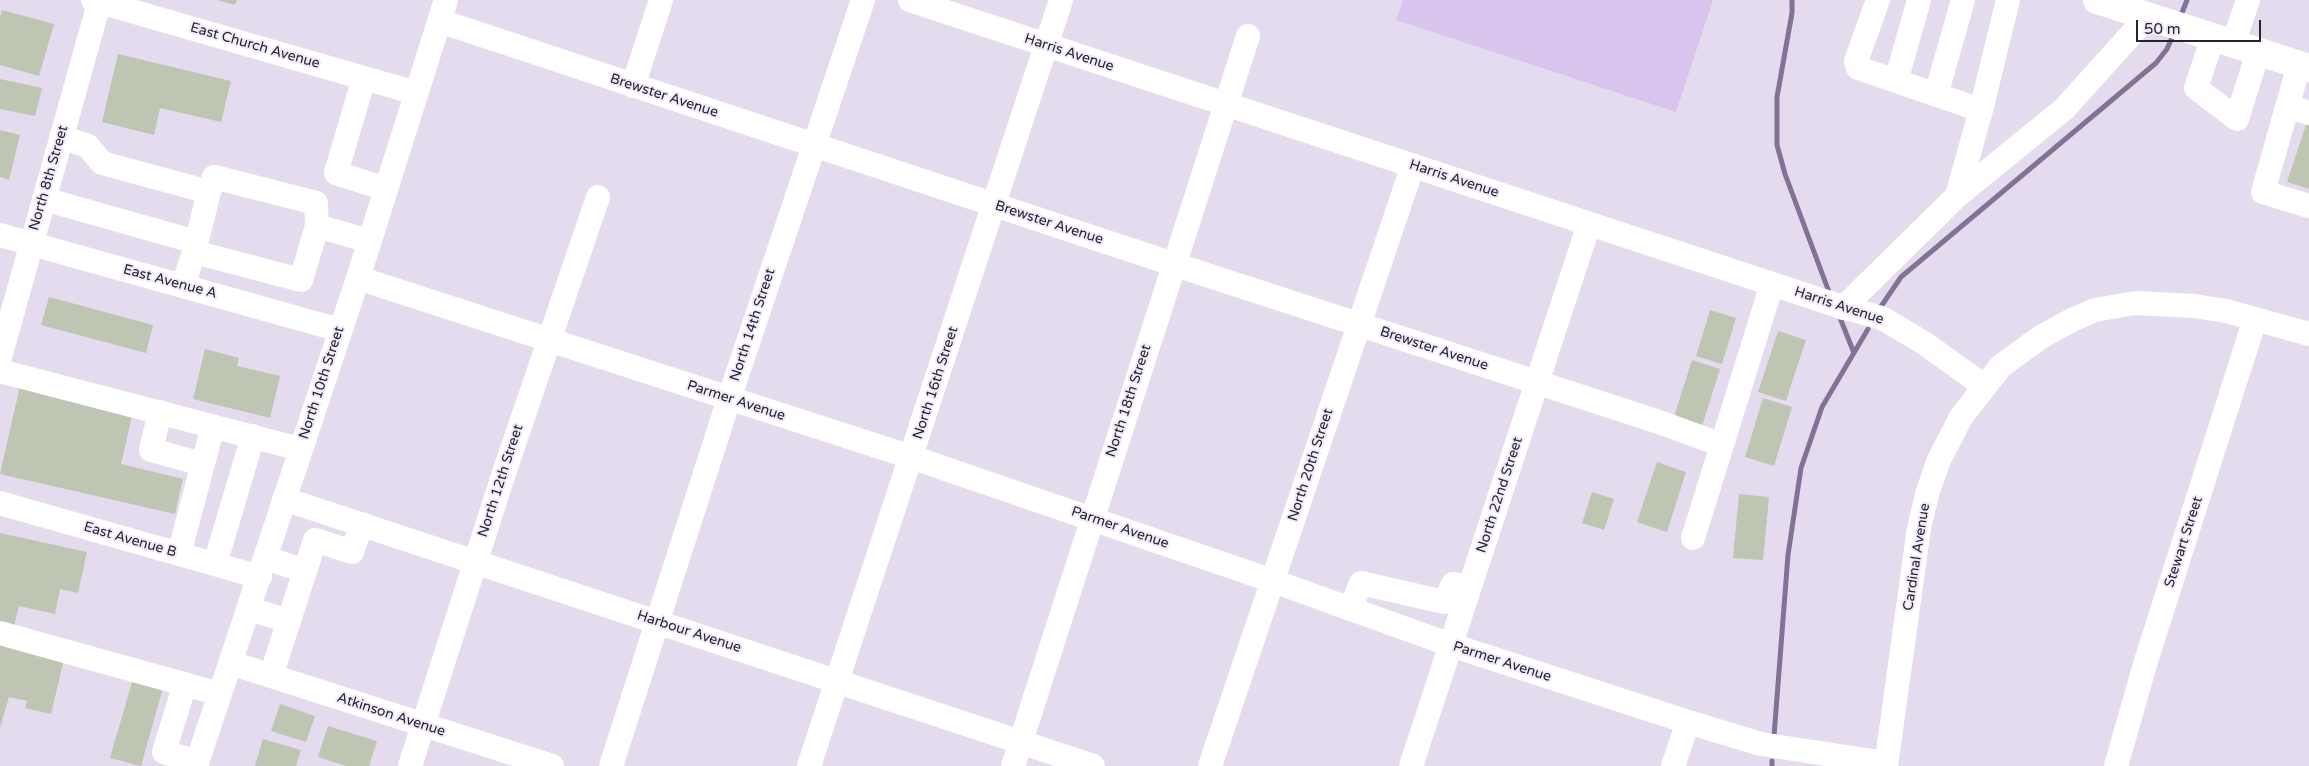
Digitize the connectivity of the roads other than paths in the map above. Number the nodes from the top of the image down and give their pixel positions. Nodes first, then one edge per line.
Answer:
1 (661, 0) edge
2 (863, 0) edge
3 (910, 0) edge
4 (1061, 0) edge
5 (1878, 0) edge
6 (1919, 0) edge
7 (1963, 0) edge
8 (2008, 0) edge
9 (2248, 0) edge
10 (98, 1) edge
11 (2109, 2) edge
12 (443, 10) edge
13 (2148, 16) junction
14 (1248, 36) dead end
15 (2235, 44) junction
16 (1046, 46) junction
17 (2304, 66) edge
18 (364, 78) junction
19 (1896, 81) junction
20 (633, 86) junction
21 (416, 93) junction
22 (1936, 95) junction
23 (1226, 105) junction
24 (2298, 109) edge
25 (1981, 110) junction
26 (61, 138) junction
27 (813, 145) junction
28 (1413, 165) junction
29 (386, 189) junction
30 (209, 192) junction
31 (1957, 196) junction
32 (598, 197) dead end
33 (44, 199) junction
34 (995, 205) junction
35 (2309, 206) edge
36 (1590, 224) junction
37 (318, 226) junction
38 (0, 235) edge
39 (369, 240) junction
40 (31, 244) junction
41 (195, 247) junction
42 (1173, 264) junction
43 (256, 268) junction
44 (358, 278) junction
45 (1772, 284) junction
46 (183, 286) junction
47 (246, 303) junction
48 (1843, 308) junction
49 (2255, 319) junction
50 (1358, 324) junction
51 (340, 330) junction
52 (3, 333) edge
53 (2309, 334) edge
54 (547, 341) junction
55 (0, 358) edge
56 (0, 371) edge
57 (1537, 384) junction
58 (1984, 386) junction
59 (729, 399) junction
60 (160, 412) junction
61 (213, 426) junction
62 (253, 436) junction
63 (1722, 445) junction
64 (300, 449) junction
65 (911, 457) junction
66 (202, 464) junction
67 (284, 499) junction
68 (0, 503) edge
69 (1091, 518) junction
70 (362, 524) junction
71 (1693, 538) dead end
72 (178, 554) junction
73 (475, 561) junction
74 (214, 564) junction
75 (263, 568) junction
76 (305, 571) junction
77 (1273, 581) junction
78 (1469, 588) junction
79 (249, 609) junction
80 (1350, 609) junction
81 (289, 621) junction
82 (656, 621) junction
83 (0, 633) edge
84 (1451, 646) junction
85 (231, 663) junction
86 (271, 676) junction
87 (836, 680) junction
88 (185, 684) junction
89 (220, 694) junction
90 (176, 715) junction
91 (1688, 722) junction
92 (424, 726) junction
93 (210, 727) junction
94 (1020, 743) junction
95 (197, 764) edge
96 (1886, 764) edge
97 (410, 766) edge
98 (552, 766) edge
99 (611, 766) edge
100 (809, 766) edge
101 (1013, 766) edge
102 (1093, 766) edge
103 (1210, 766) edge
104 (1411, 766) edge
105 (1673, 766) edge
106 (2116, 766) edge

1 - 20 street
2 - 27 street, North 14th Street
3 - 16 street, Harris Avenue
4 - 16 street, North 16th Street
5 - 19 street
6 - 19 street
7 - 22 street
8 - 25 street
9 - 15 street
10 - 18 street, East Church Avenue
10 - 26 street, North 8th Street
11 - 13 main road
12 - 20 street, Brewster Avenue
12 - 21 street, North 10th Street
13 - 15 main road
13 - 31 street
14 - 23 street, North 18th Street
15 - 17 main road
16 - 23 street, Harris Avenue
16 - 34 street, North 16th Street
17 - 24 street
18 - 21 street, East Church Avenue
18 - 29 street
19 - 22 street
20 - 27 street, Brewster Avenue
21 - 29 street, North 10th Street
22 - 25 street
23 - 28 street, Harris Avenue
23 - 42 street, North 18th Street
24 - 35 street
25 - 31 street
26 - 30 street
26 - 33 street, North 8th Street
27 - 34 street, Brewster Avenue
27 - 59 street, North 14th Street
28 - 36 street, Harris Avenue
28 - 50 street, North 20th Street
29 - 39 street, North 10th Street
30 - 37 street
30 - 41 street
31 - 48 street
32 - 54 street, North 12th Street
33 - 40 street, North 8th Street
33 - 41 street
34 - 42 street, Brewster Avenue
34 - 65 street, North 16th Street
36 - 45 street, Harris Avenue
36 - 57 street, North 22nd Street
37 - 39 street
37 - 43 street
38 - 40 street, East Avenue A
39 - 44 street, North 10th Street
40 - 46 street, East Avenue A
40 - 52 street, North 8th Street
41 - 43 street
41 - 46 street
42 - 50 street, Brewster Avenue
42 - 69 street, North 18th Street
43 - 47 street
44 - 51 street, North 10th Street
44 - 54 street, Parmer Avenue
45 - 48 street, Harris Avenue
45 - 63 street
46 - 47 street, East Avenue A
47 - 51 street, East Avenue A
48 - 58 street, Harris Avenue
49 - 53 street, Cardinal Avenue
49 - 58 street, Cardinal Avenue
49 - 106 street, Stewart Street
50 - 57 street, Brewster Avenue
50 - 77 street, North 20th Street
51 - 64 street, North 10th Street
52 - 55 street, North 8th Street
54 - 59 street, Parmer Avenue
54 - 73 street, North 12th Street
56 - 60 street
57 - 63 street, Brewster Avenue
57 - 78 street, North 22nd Street
58 - 96 street, Cardinal Avenue
59 - 65 street, Parmer Avenue
59 - 82 street, North 14th Street
60 - 61 street
60 - 66 street
61 - 62 street
61 - 66 street
62 - 64 street
62 - 74 street
63 - 71 street
64 - 67 street, North 10th Street
65 - 69 street, Parmer Avenue
65 - 87 street, North 16th Street
66 - 72 street
67 - 70 street, Harbour Avenue
67 - 75 street, North 10th Street
68 - 72 street, East Avenue B
69 - 77 street, Parmer Avenue
69 - 94 street, North 18th Street
70 - 73 street, Harbour Avenue
70 - 76 street
72 - 74 street, East Avenue B
73 - 82 street, Harbour Avenue
73 - 92 street, North 12th Street
74 - 75 street, East Avenue B
75 - 76 street, East Avenue B
75 - 79 street, North 10th Street
76 - 81 street
77 - 80 street, Parmer Avenue
77 - 103 street, North 20th Street
78 - 80 street
78 - 84 street, North 22nd Street
79 - 81 street
79 - 85 street, North 10th Street
80 - 84 street, Parmer Avenue
81 - 86 street
82 - 87 street, Harbour Avenue
82 - 99 street, North 14th Street
83 - 88 street
84 - 91 street, Parmer Avenue
84 - 104 street, North 22nd Street
85 - 86 street, Atkinson Avenue
85 - 89 street, North 10th Street
86 - 92 street, Atkinson Avenue
87 - 94 street, Harbour Avenue
87 - 100 street, North 16th Street
88 - 89 street
88 - 90 street
89 - 93 street, North 10th Street
90 - 93 street
90 - 95 street
91 - 96 street, Parmer Avenue
91 - 105 street
92 - 97 street, North 12th Street
92 - 98 street, Atkinson Avenue
93 - 95 street, North 10th Street
94 - 101 street, North 18th Street
94 - 102 street, Harbour Avenue

